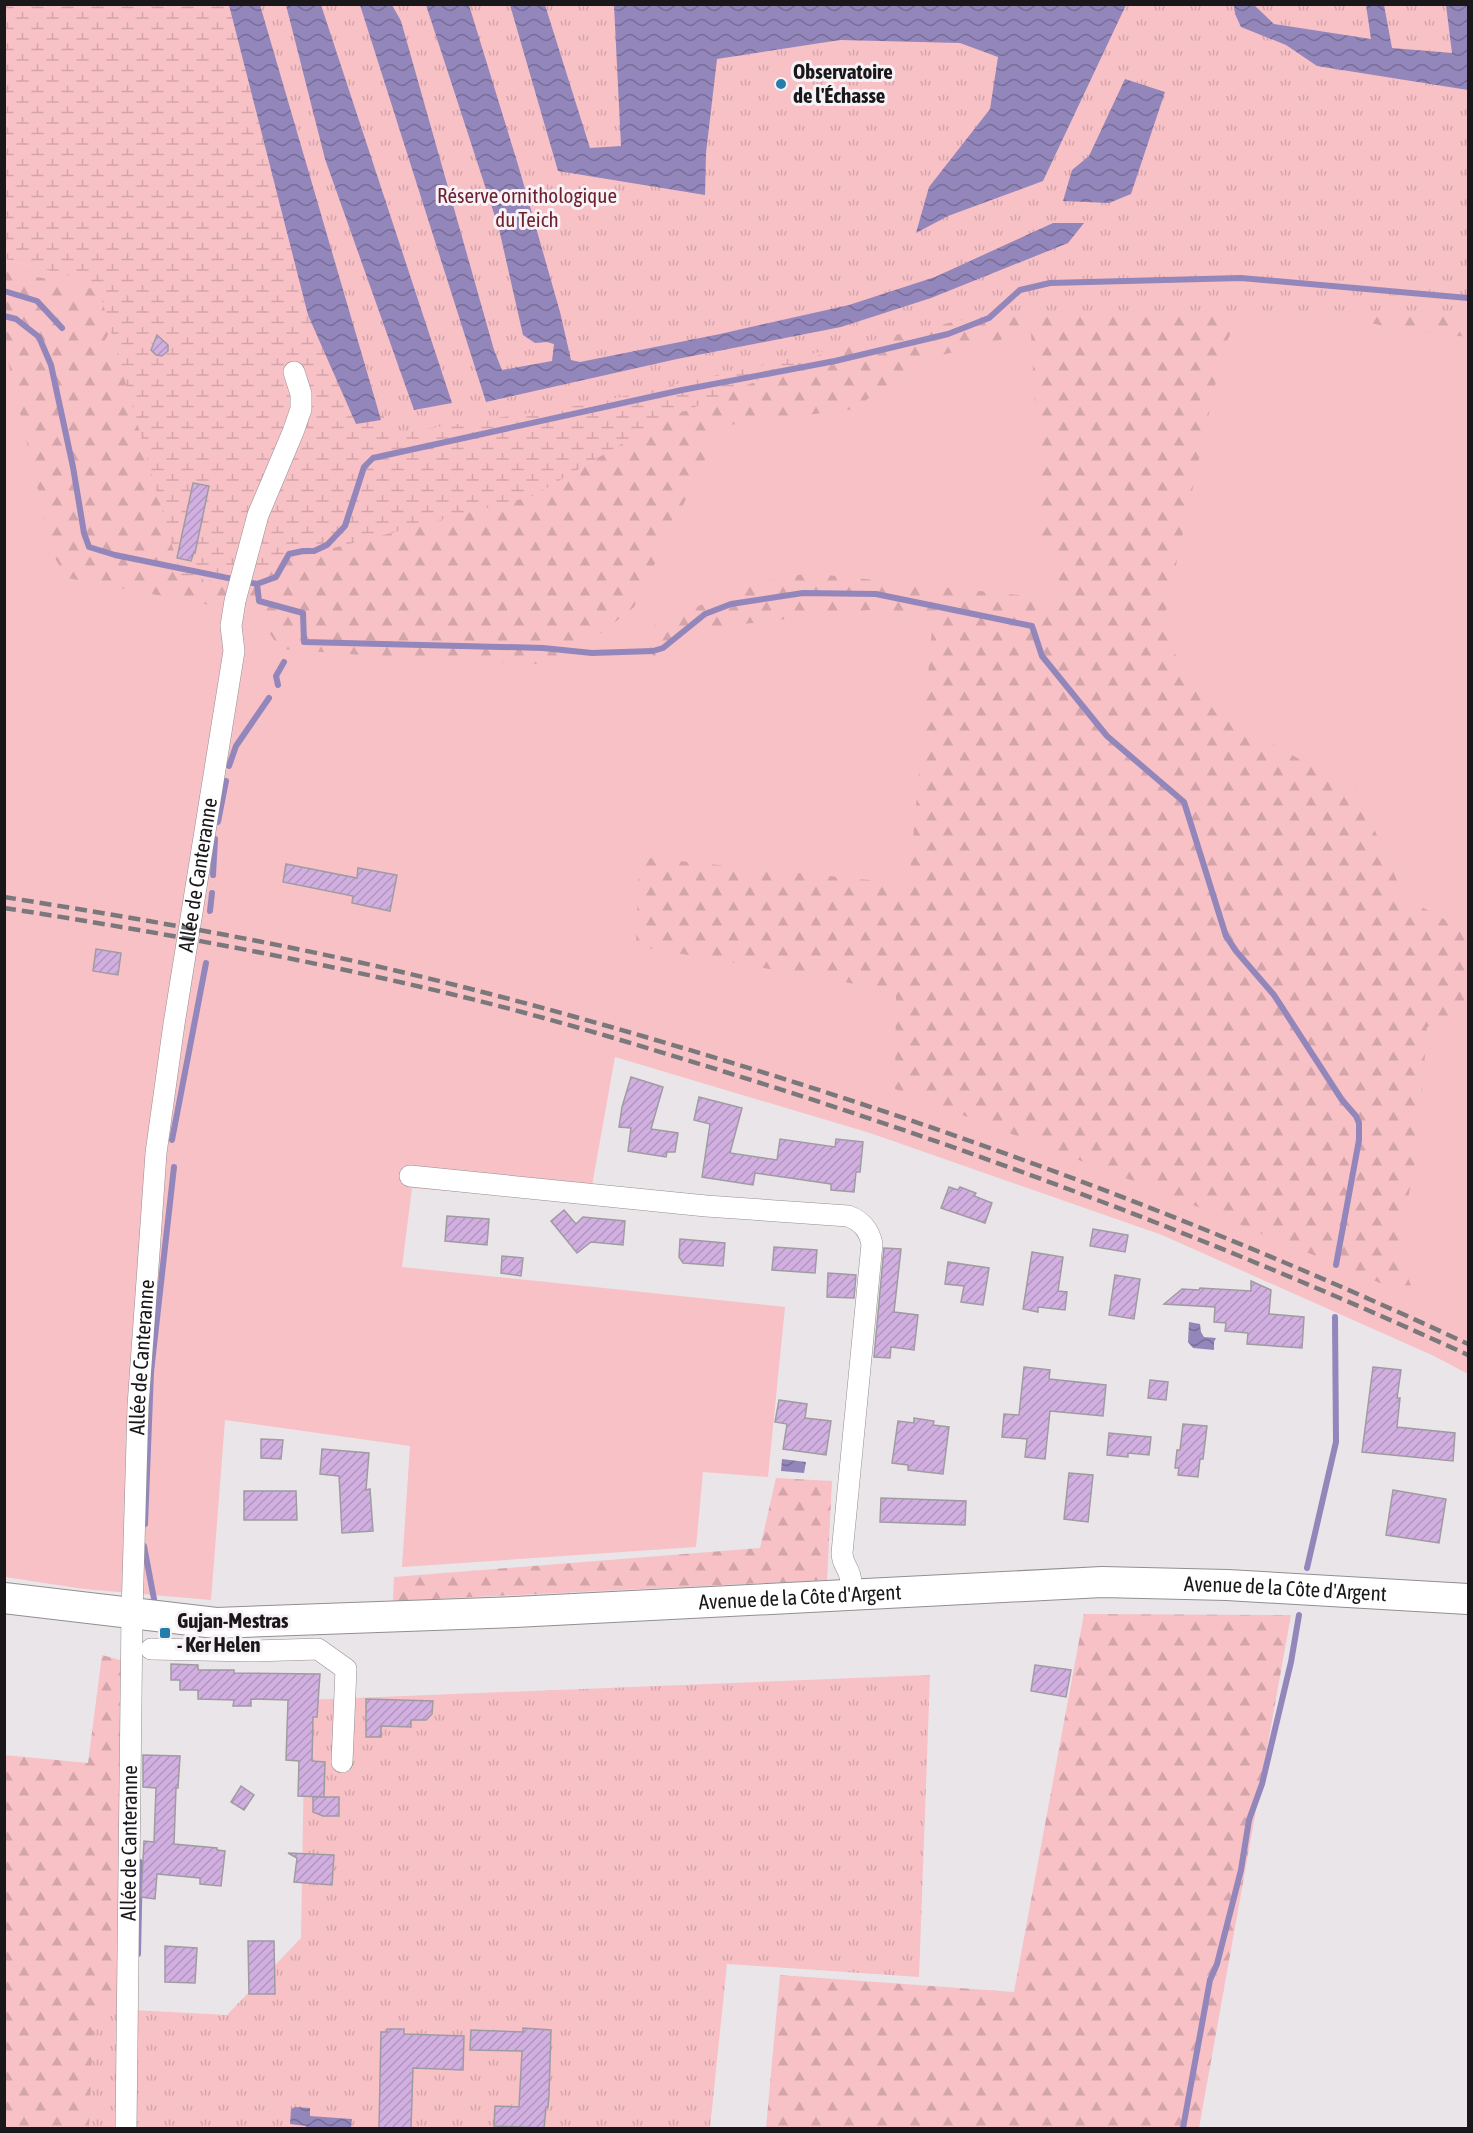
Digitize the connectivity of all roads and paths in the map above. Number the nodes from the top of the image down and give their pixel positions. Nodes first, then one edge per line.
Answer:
1 (294, 372) dead end
2 (410, 1176) dead end
3 (851, 1594) junction
4 (4, 1598) edge
5 (1468, 1599) edge
6 (132, 1614) junction
7 (317, 1635) junction
8 (151, 1649) dead end
9 (342, 1762) dead end
10 (126, 2128) edge

1 - 6 street, Allée de Canteranne
2 - 3 street
3 - 5 main road, Avenue de la Côte d'Argent
3 - 7 main road, Avenue de la Côte d'Argent
4 - 6 main road, Avenue de la Côte d'Argent
6 - 7 main road, Avenue de la Côte d'Argent
6 - 10 street, Allée de Canteranne
7 - 8 street
7 - 9 street

